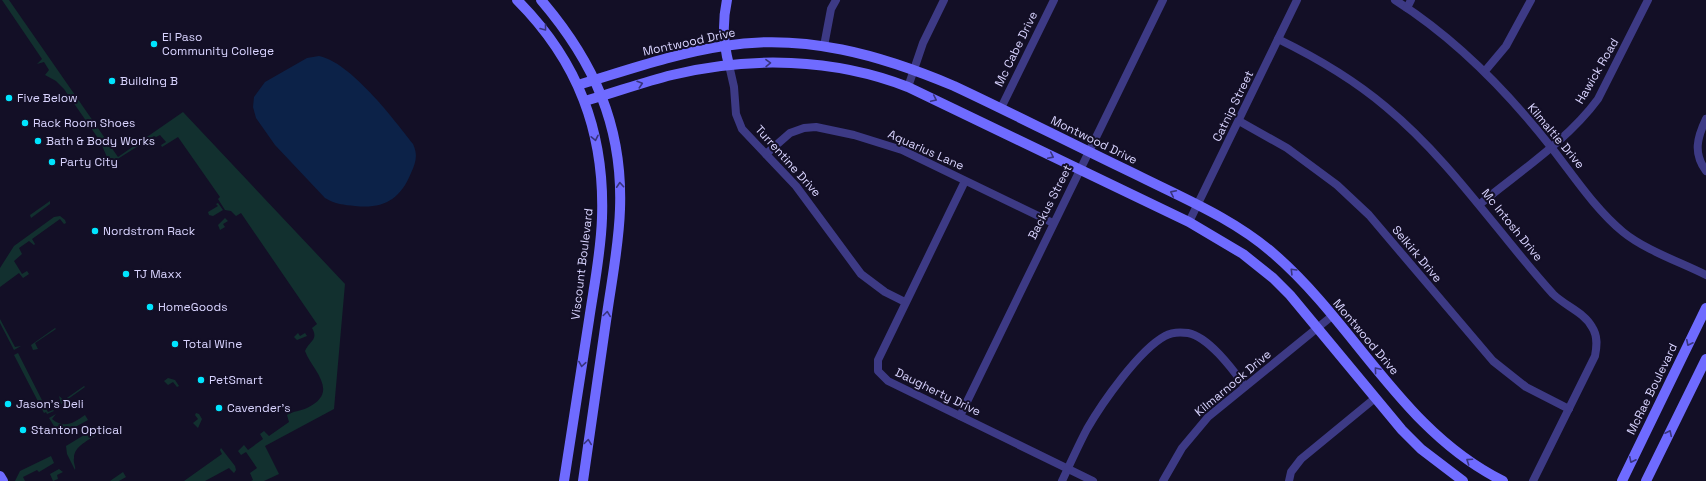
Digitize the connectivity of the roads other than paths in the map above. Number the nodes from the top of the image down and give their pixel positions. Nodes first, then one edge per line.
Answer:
1 (517, 0) edge
2 (541, 0) edge
3 (727, 0) edge
4 (836, 0) edge
5 (944, 0) edge
6 (1054, 0) edge
7 (1162, 0) edge
8 (1297, 0) edge
9 (1395, 0) edge
10 (1411, 0) edge
11 (1531, 0) edge
12 (1648, 0) edge
13 (1407, 8) junction
14 (1278, 39) junction
15 (723, 46) junction
16 (824, 46) junction
17 (728, 65) junction
18 (914, 69) junction
19 (1485, 71) junction
20 (596, 80) junction
21 (578, 85) junction
22 (908, 87) junction
23 (603, 96) junction
24 (585, 101) junction
25 (1001, 108) junction
26 (1706, 119) edge
27 (1239, 121) junction
28 (1550, 146) junction
29 (1089, 152) junction
30 (766, 154) junction
31 (1080, 170) junction
32 (1706, 171) edge
33 (965, 182) junction
34 (1197, 204) junction
35 (1480, 204) junction
36 (1189, 222) junction
37 (1053, 223) junction
38 (598, 255) junction
39 (615, 257) junction
40 (1706, 275) edge
41 (905, 302) junction
42 (1706, 308) edge
43 (1332, 316) junction
44 (1318, 328) junction
45 (1706, 359) edge
46 (1245, 386) junction
47 (1374, 398) junction
48 (575, 408) junction
49 (593, 410) junction
50 (1569, 410) junction
51 (960, 416) junction
52 (1068, 469) junction
53 (0, 476) edge
54 (3, 481) edge
55 (564, 481) edge
56 (583, 481) edge
57 (1062, 481) edge
58 (1093, 481) edge
59 (1163, 481) edge
60 (1289, 481) edge
61 (1463, 481) edge
62 (1503, 481) edge
63 (1533, 481) edge
64 (1622, 481) edge
65 (1646, 481) edge

1 -> 21 main road, Viscount Boulevard
2 - 20 main road
3 - 15 main road, Turrentine Drive
4 - 16 street
5 - 18 street
6 - 25 street, Mc Cabe Drive
7 - 29 street, Backus Street
8 - 14 street, Catnip Street
9 - 13 street, Kilmaltie Drive
10 - 13 street
11 - 19 street
12 - 28 street, Hawick Road
13 - 19 street, Kilmaltie Drive
14 - 27 street, Catnip Street
14 - 35 street, Mc Intosh Drive
15 - 16 main road, Montwood Drive
15 - 17 main road, Turrentine Drive
15 - 20 main road, Montwood Drive
16 - 18 main road, Montwood Drive
17 -> 22 main road
23 -> 17 main road
17 - 30 street, Turrentine Drive
18 - 22 street
18 - 25 main road, Montwood Drive
19 - 28 street, Kilmaltie Drive
20 - 21 main road, Montwood Drive
20 - 23 main road
21 - 24 main road, Viscount Boulevard
22 -> 31 main road
23 - 24 main road
39 -> 23 main road
24 -> 38 main road, Viscount Boulevard
25 - 29 main road, Montwood Drive
26 - 32 street
27 - 34 street, Catnip Street
27 - 50 street, Selkirk Drive
28 - 35 street, Hawick Road
28 - 40 street, Kilmaltie Drive
29 - 31 street, Backus Street
34 -> 29 main road, Montwood Drive
30 - 33 street, Aquarius Lane
30 - 41 street, Turrentine Drive
31 - 36 main road
31 - 37 street, Backus Street
33 - 37 street, Aquarius Lane
33 - 41 street, Daugherty Drive
34 - 36 street, Catnip Street
43 -> 34 main road, Montwood Drive
35 - 50 street, Mc Intosh Drive
36 - 44 main road
37 - 51 street, Backus Street
38 - 39 main road
38 -> 48 main road, Viscount Boulevard
49 -> 39 main road
41 - 51 street, Daugherty Drive
42 -> 64 main road, McRae Boulevard
43 - 44 street, Kilmarnock Drive
62 -> 43 main road, Montwood Drive
44 - 46 street, Kilmarnock Drive
44 - 47 main road
65 -> 45 main road
46 - 52 street
46 - 59 street, Kilmarnock Drive
47 - 60 street
47 - 61 main road
48 - 49 main road
48 - 55 main road, Viscount Boulevard
56 -> 49 main road
50 - 63 street, Mc Intosh Drive
51 - 52 street, Daugherty Drive
52 - 57 street
52 - 58 street, Daugherty Drive
53 - 54 main road

